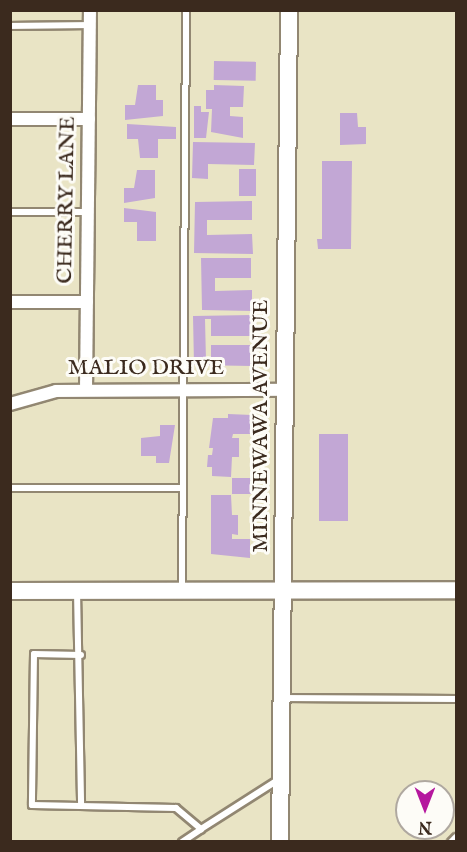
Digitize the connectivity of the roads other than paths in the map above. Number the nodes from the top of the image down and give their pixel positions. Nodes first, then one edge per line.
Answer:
1 (90, 10) edge
2 (186, 10) edge
3 (289, 10) edge
4 (90, 25) junction
5 (10, 26) edge
6 (10, 119) edge
7 (89, 119) junction
8 (10, 212) edge
9 (88, 212) junction
10 (87, 302) junction
11 (10, 303) edge
12 (86, 390) junction
13 (183, 390) junction
14 (285, 390) junction
15 (10, 404) edge
16 (10, 488) edge
17 (182, 488) junction
18 (283, 589) junction
19 (77, 590) junction
20 (456, 590) edge
21 (10, 591) edge
22 (182, 591) junction
23 (81, 655) junction
24 (282, 698) junction
25 (456, 699) edge
26 (281, 778) junction
27 (81, 805) junction
28 (201, 829) junction
29 (456, 837) edge
30 (182, 842) edge
31 (280, 842) edge
32 (451, 842) edge

1 - 4 street, CHERRY LANE
2 - 13 lane
3 - 14 main road, MINNEWAWA AVENUE
4 - 5 lane
4 - 7 street, CHERRY LANE
6 - 7 street
7 - 9 street, CHERRY LANE
8 - 9 lane
9 - 10 street, CHERRY LANE
10 - 11 street
10 - 12 street, CHERRY LANE
12 - 13 street, MALIO DRIVE
12 - 15 street, MALIO DRIVE
13 - 14 street, MALIO DRIVE
13 - 17 lane
14 - 18 main road, MINNEWAWA AVENUE
16 - 17 lane
17 - 22 lane
18 - 20 main road
18 - 22 main road
18 - 24 main road, MINNEWAWA AVENUE
19 - 21 main road
19 - 22 main road
19 - 23 lane
23 - 27 lane
23 - 27 lane
24 - 25 lane
24 - 26 main road, MINNEWAWA AVENUE
26 - 28 lane
26 - 31 main road, MINNEWAWA AVENUE
27 - 28 lane
28 - 30 lane
29 - 32 lane

